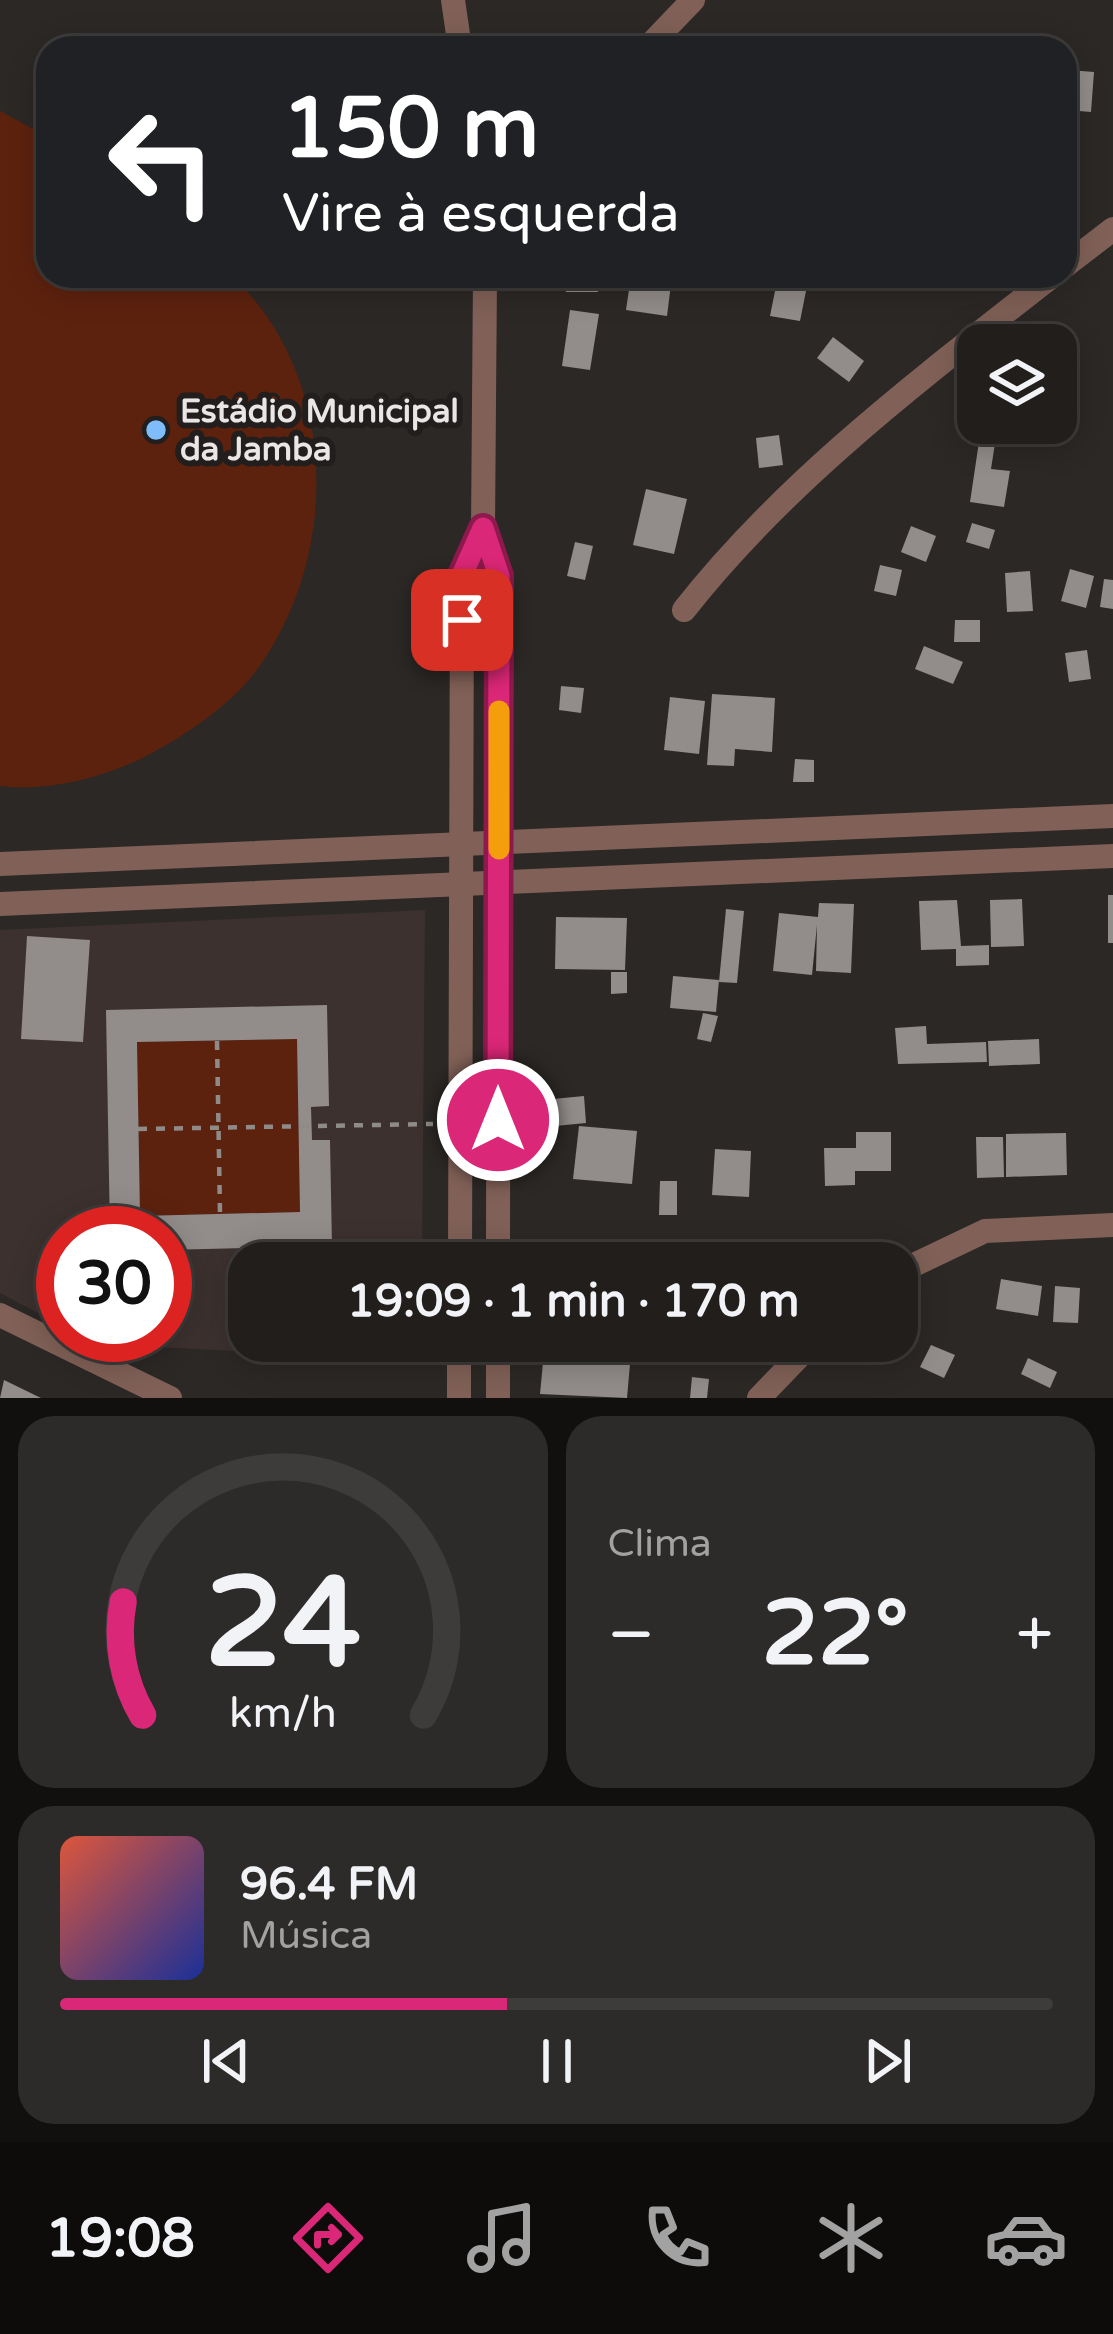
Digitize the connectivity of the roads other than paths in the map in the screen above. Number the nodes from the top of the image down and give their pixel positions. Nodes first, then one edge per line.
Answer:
1 (453, 0) edge
2 (693, 0) edge
3 (458, 36) edge
4 (658, 36) edge
5 (1113, 229) edge
6 (1077, 257) edge
7 (485, 288) edge
8 (1037, 288) edge
9 (483, 528) junction
10 (684, 610) dead end
11 (1113, 816) edge
12 (499, 842) junction
13 (461, 844) junction
14 (1113, 856) edge
15 (0, 864) edge
16 (499, 882) junction
17 (461, 884) junction
18 (0, 904) edge
19 (1113, 1225) edge
20 (460, 1242) edge
21 (498, 1242) edge
22 (918, 1263) edge
23 (0, 1315) edge
24 (459, 1362) edge
25 (498, 1362) edge
26 (794, 1362) edge
27 (170, 1398) edge
28 (459, 1398) edge
29 (498, 1398) edge
30 (759, 1398) edge

1 - 3 street
2 - 4 street
5 - 6 street
7 - 9 street
8 - 10 street
9 - 12 street
9 - 13 street
11 - 12 street
12 - 13 street
12 - 16 street
13 - 15 street
13 - 17 street
14 - 16 street
16 - 17 street
16 - 21 street
17 - 18 street
17 - 20 street
19 - 22 street
23 - 27 street
24 - 28 street
25 - 29 street
26 - 30 street

